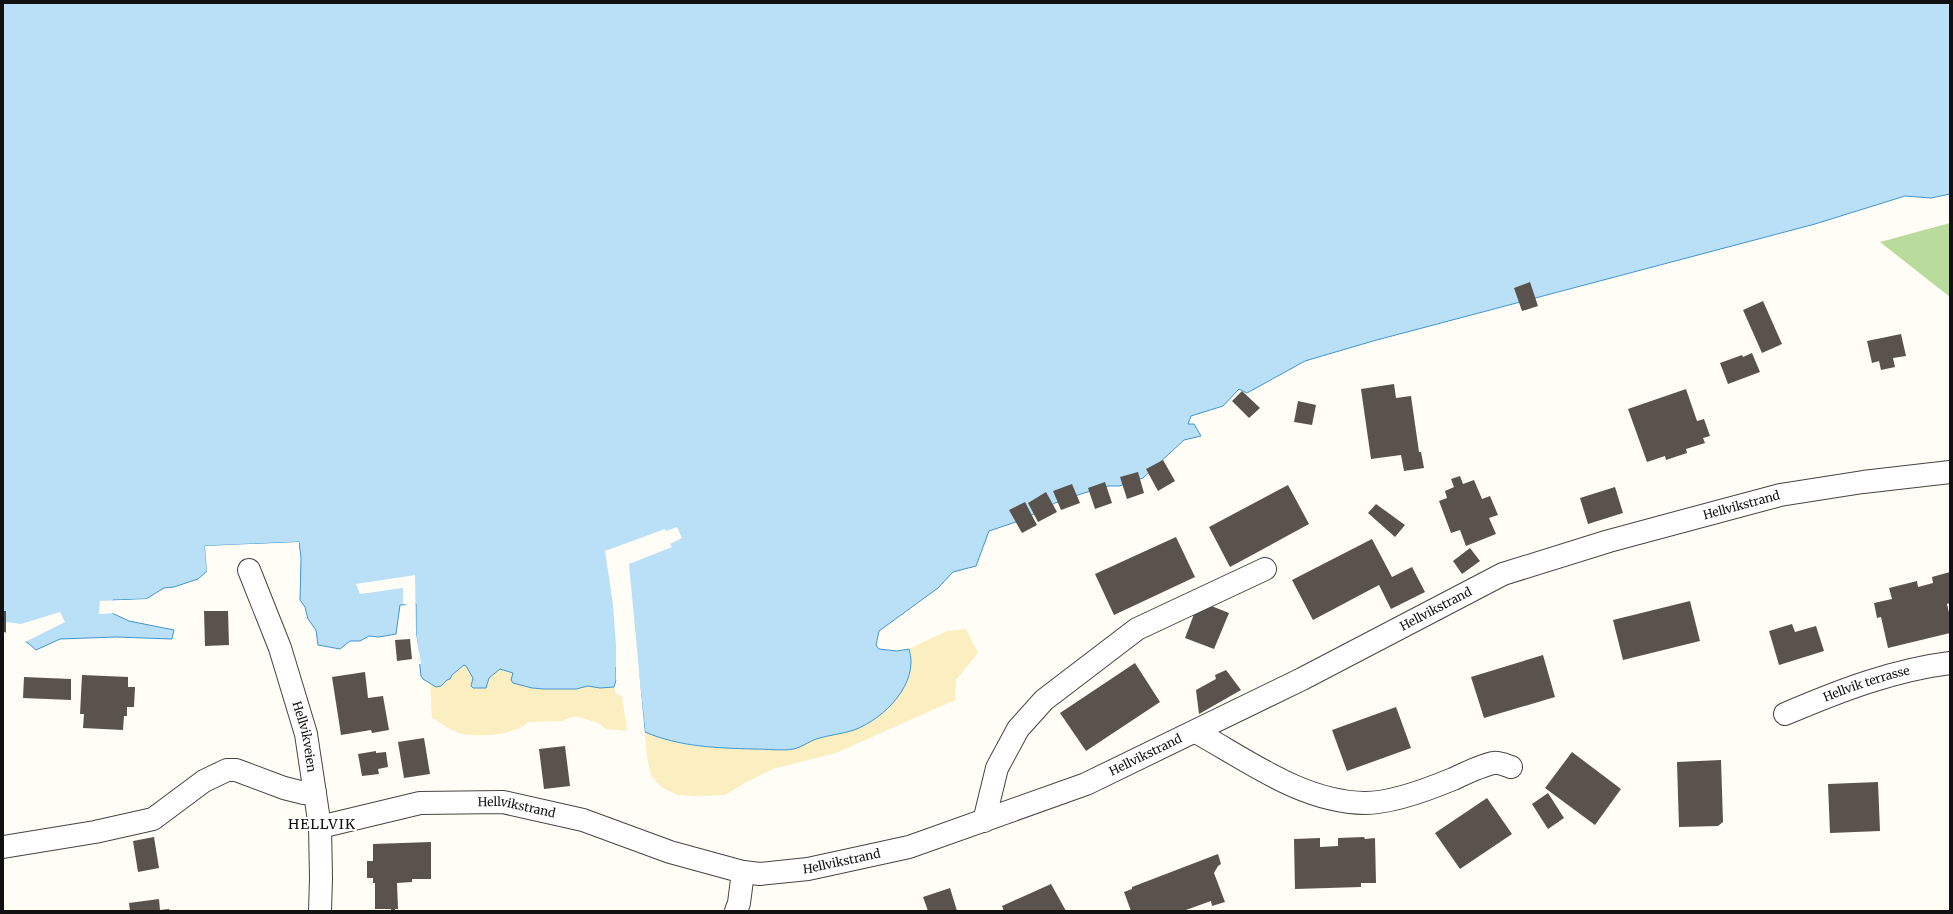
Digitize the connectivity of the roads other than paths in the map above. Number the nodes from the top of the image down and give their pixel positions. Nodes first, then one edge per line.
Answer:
1 (1950, 472) edge
2 (1265, 569) dead end
3 (250, 570) dead end
4 (1950, 663) edge
5 (1786, 714) dead end
6 (1196, 732) junction
7 (1511, 767) dead end
8 (315, 793) junction
9 (984, 821) junction
10 (320, 827) junction
11 (3, 847) edge
12 (743, 872) junction
13 (320, 911) edge
14 (736, 911) edge

1 - 6 street, Hellvikstrand
2 - 9 street
3 - 8 street, Hellvikveien
4 - 5 street, Hellvik terrasse
6 - 7 street
6 - 9 street, Hellvikstrand
8 - 10 street, Hellvikveien
8 - 11 street
9 - 12 street, Hellvikstrand
10 - 12 street, Hellvikstrand
10 - 13 street, Hellvikveien
12 - 14 street

